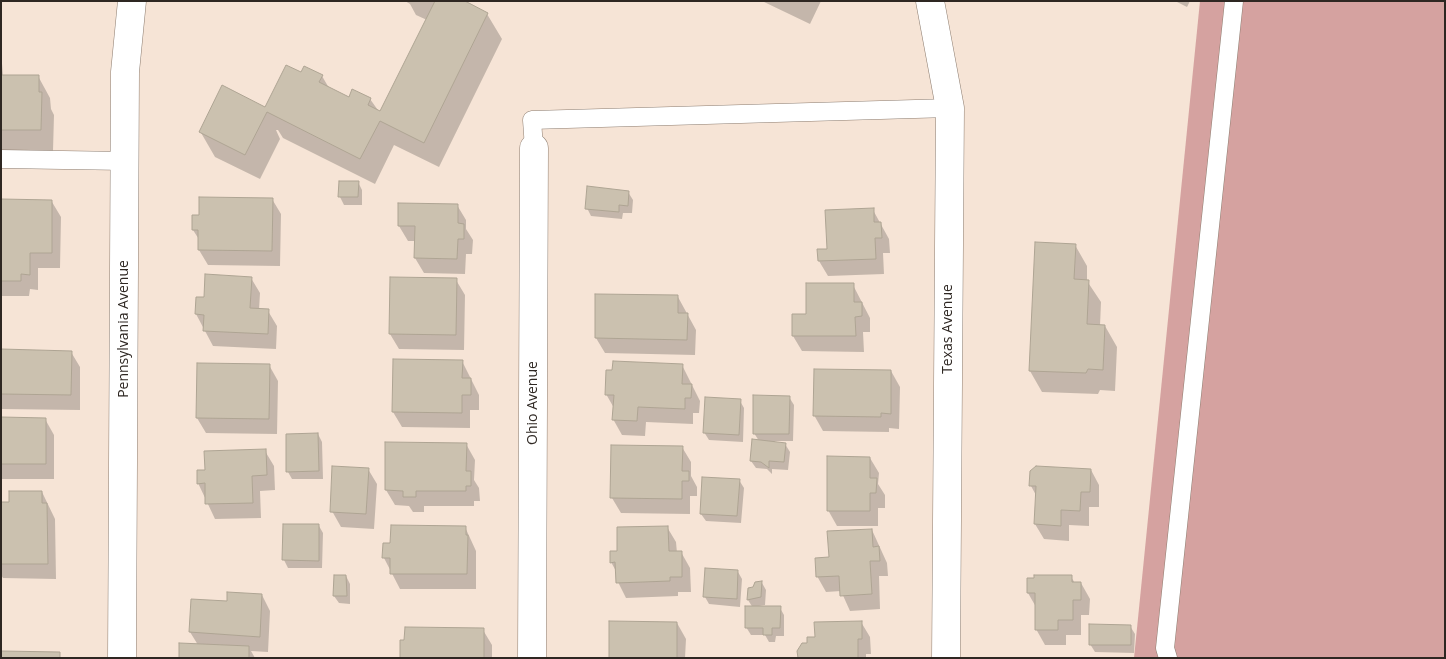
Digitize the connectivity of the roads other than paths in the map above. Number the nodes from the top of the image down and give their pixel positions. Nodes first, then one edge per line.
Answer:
1 (132, 1) edge
2 (930, 1) edge
3 (1234, 1) edge
4 (950, 108) junction
5 (534, 148) joint
6 (1, 159) edge
7 (124, 161) junction
8 (122, 658) edge
9 (532, 658) edge
10 (946, 658) edge
11 (1168, 658) edge

1 - 7 street, Pennsylvania Avenue
2 - 4 street, Texas Avenue
3 - 11 lane
4 - 5 lane
4 - 10 street, Texas Avenue
5 - 9 street, Ohio Avenue
6 - 7 lane
7 - 8 street, Pennsylvania Avenue

